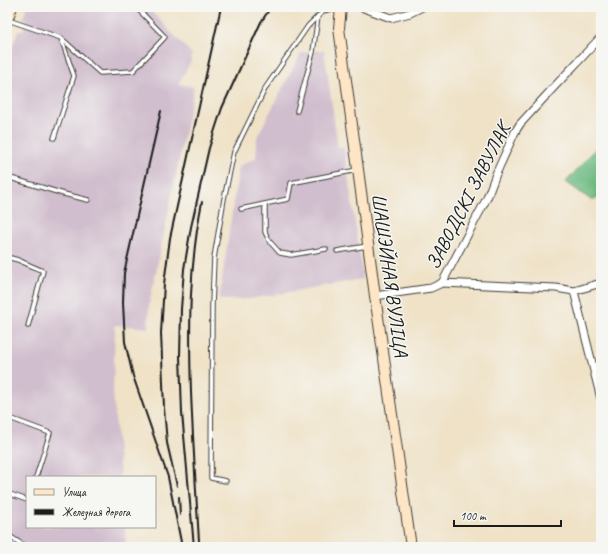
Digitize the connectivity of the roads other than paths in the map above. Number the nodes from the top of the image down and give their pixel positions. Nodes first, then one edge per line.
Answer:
1 (12, 7) edge
2 (136, 7) edge
3 (361, 7) edge
4 (422, 7) edge
5 (341, 8) edge
6 (318, 16) junction
7 (7, 20) edge
8 (601, 37) edge
9 (61, 38) junction
10 (297, 111) dead end
11 (54, 138) dead end
12 (358, 170) junction
13 (7, 177) edge
14 (88, 200) dead end
15 (265, 204) junction
16 (241, 209) dead end
17 (368, 246) junction
18 (326, 249) dead end
19 (338, 252) dead end
20 (7, 257) edge
21 (442, 283) junction
22 (601, 283) edge
23 (574, 291) junction
24 (375, 296) junction
25 (28, 326) dead end
26 (601, 399) edge
27 (7, 417) edge
28 (36, 476) edge
29 (226, 481) dead end
30 (7, 493) edge
31 (26, 500) edge
32 (7, 530) edge
33 (26, 547) edge
34 (412, 547) edge

1 - 7 main road
2 - 9 lane
3 - 4 street
5 - 6 lane
5 - 12 main road, ШАШЭЙНАЯ ВУЛІЦА
6 - 10 lane
6 - 29 lane
7 - 9 lane
8 - 21 street, ЗАВОДСКІ ЗАВУЛАК
9 - 11 lane
12 - 15 lane
12 - 17 main road, ШАШЭЙНАЯ ВУЛІЦА
13 - 14 lane
15 - 16 lane
15 - 18 lane
17 - 19 lane
17 - 24 main road, ШАШЭЙНАЯ ВУЛІЦА
20 - 25 lane
21 - 23 street
21 - 24 street, ЗАВОДСКІ ЗАВУЛАК
22 - 23 street
23 - 26 street
24 - 34 main road, ШАШЭЙНАЯ ВУЛІЦА
27 - 28 lane
30 - 31 lane
32 - 33 lane

